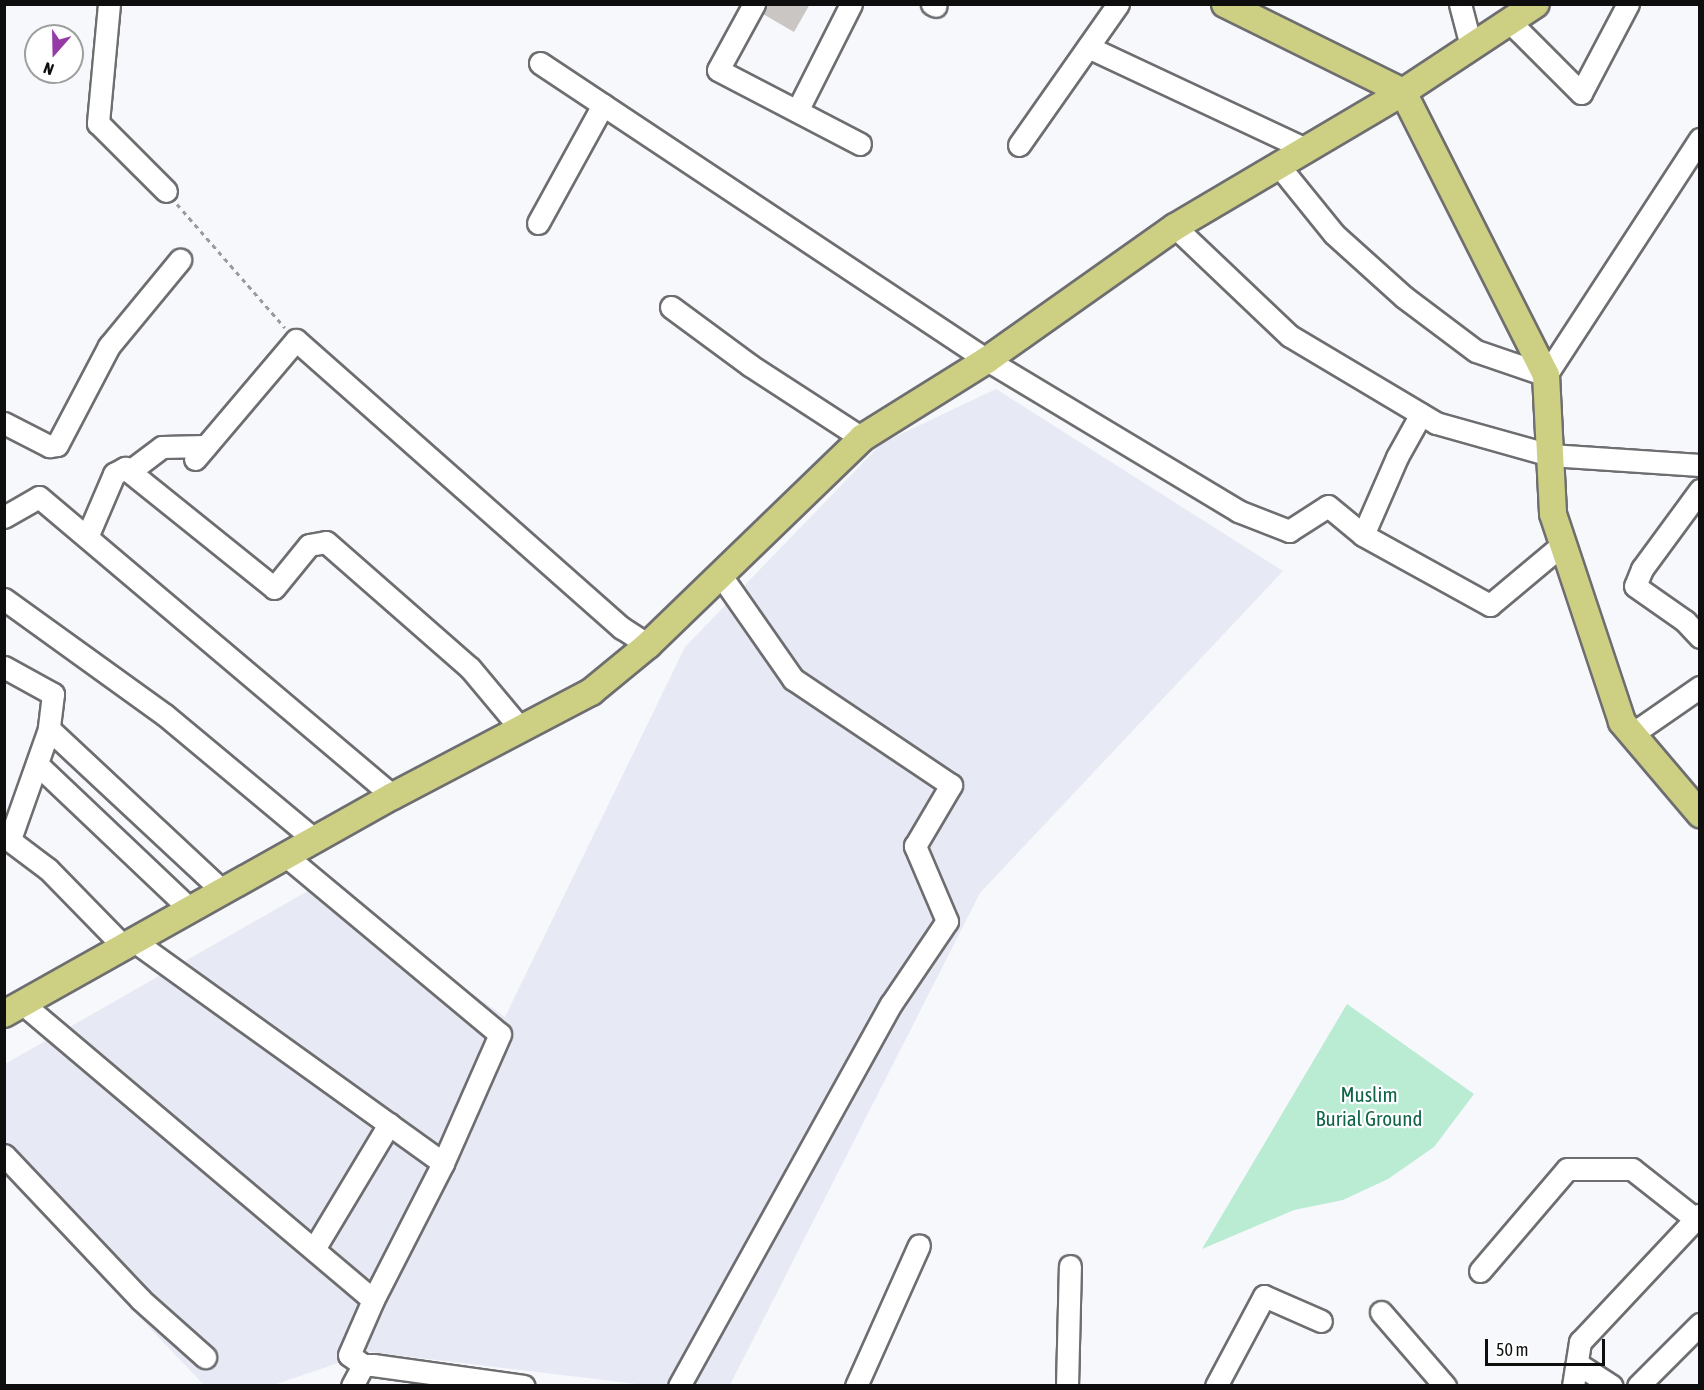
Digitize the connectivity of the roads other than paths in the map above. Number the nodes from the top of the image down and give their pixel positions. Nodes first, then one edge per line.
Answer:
1 (109, 4) edge
2 (754, 4) edge
3 (850, 4) edge
4 (1118, 4) edge
5 (1460, 4) edge
6 (1536, 4) edge
7 (1628, 4) edge
8 (1239, 8) edge
9 (1509, 21) junction
10 (1471, 46) junction
11 (1088, 47) junction
12 (540, 63) dead end
13 (1403, 92) junction
14 (603, 105) junction
15 (796, 111) junction
16 (1700, 140) edge
17 (860, 144) dead end
18 (1019, 145) dead end
19 (1306, 149) junction
20 (1279, 166) junction
21 (166, 191) road end
22 (538, 223) dead end
23 (1175, 227) junction
24 (180, 260) dead end
25 (671, 307) dead end
26 (987, 360) junction
27 (1546, 375) junction
28 (1421, 414) junction
29 (4, 423) edge
30 (862, 438) junction
31 (1550, 455) junction
32 (1700, 465) edge
33 (130, 471) junction
34 (1700, 490) edge
35 (4, 517) edge
36 (1363, 535) junction
37 (87, 537) junction
38 (1563, 544) junction
39 (719, 573) junction
40 (4, 598) edge
41 (1700, 637) edge
42 (648, 645) junction
43 (4, 667) edge
44 (1700, 687) edge
45 (49, 729) junction
46 (521, 729) junction
47 (1632, 734) junction
48 (37, 764) junction
49 (393, 796) junction
50 (1700, 813) edge
51 (7, 838) edge
52 (315, 840) junction
53 (286, 856) junction
54 (223, 891) junction
55 (191, 910) junction
56 (129, 944) junction
57 (14, 1009) edge
58 (389, 1124) junction
59 (4, 1155) edge
60 (443, 1163) junction
61 (1696, 1216) edge
62 (919, 1245) dead end
63 (314, 1249) junction
64 (1070, 1266) dead end
65 (1480, 1271) dead end
66 (373, 1299) junction
67 (1381, 1312) dead end
68 (1321, 1321) dead end
69 (1700, 1324) edge
70 (205, 1357) dead end
71 (1578, 1364) junction
72 (363, 1365) junction
73 (352, 1386) edge
74 (524, 1386) edge
75 (679, 1386) edge
76 (856, 1386) edge
77 (1067, 1386) edge
78 (1216, 1386) edge
79 (1445, 1386) edge
80 (1573, 1386) edge
81 (1612, 1386) edge
82 (1638, 1386) edge

1 - 21 street
2 - 15 street
3 - 15 street
4 - 11 street
5 - 10 street
6 - 9 main road
7 - 9 street
8 - 13 main road
9 - 10 main road
10 - 13 main road
11 - 18 street
11 - 19 street
12 - 14 street
13 - 19 main road
13 - 27 main road
14 - 22 street
14 - 26 street
15 - 17 street
16 - 27 street
19 - 20 main road
20 - 23 main road
20 - 27 street
23 - 26 main road
23 - 28 street
24 - 29 street
25 - 30 street
26 - 30 main road
26 - 36 street
27 - 31 main road
28 - 31 street
28 - 36 street
30 - 39 main road
31 - 32 street
31 - 38 main road
33 - 37 street
33 - 42 street
33 - 46 street
34 - 41 street
35 - 37 street
36 - 38 street
37 - 49 street
38 - 47 main road
39 - 42 main road
39 - 75 street
40 - 52 street
42 - 46 main road
43 - 45 street
44 - 47 street
45 - 48 street
45 - 54 street
46 - 49 main road
47 - 50 main road
48 - 51 street
48 - 55 street
49 - 52 main road
51 - 56 street
52 - 53 main road
53 - 54 main road
53 - 60 street
54 - 55 main road
55 - 56 main road
56 - 57 main road
56 - 58 street
57 - 63 street
58 - 60 street
58 - 63 street
59 - 70 street
60 - 66 street
61 - 65 street
61 - 71 street
62 - 76 street
63 - 66 street
64 - 77 street
66 - 72 street
67 - 79 street
68 - 78 street
69 - 82 street
71 - 80 street
71 - 81 street
72 - 73 street
72 - 74 street

